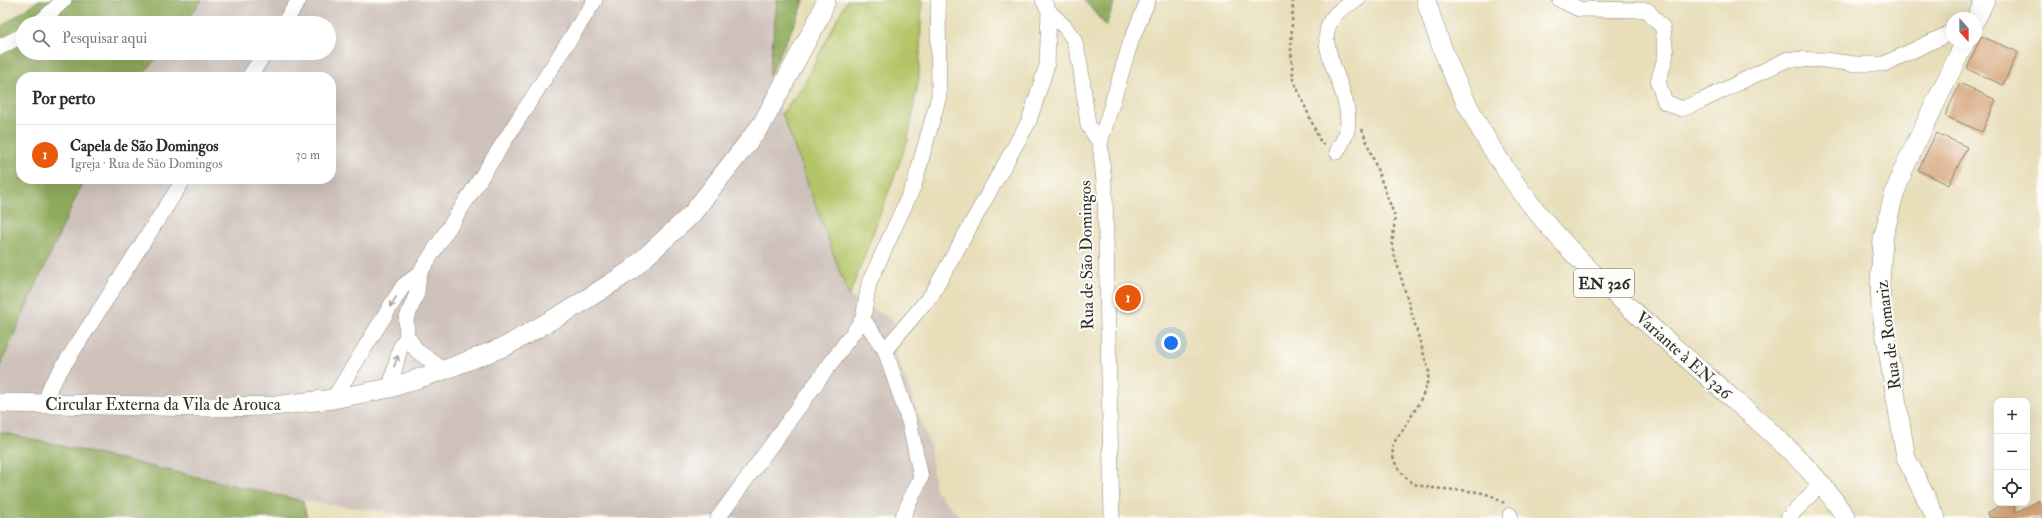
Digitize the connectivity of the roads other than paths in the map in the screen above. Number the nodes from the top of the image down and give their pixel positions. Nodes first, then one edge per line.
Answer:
1 (64, 0) edge
2 (299, 0) edge
3 (595, 0) edge
4 (826, 0) edge
5 (938, 0) edge
6 (1148, 0) edge
7 (1357, 0) edge
8 (1426, 0) edge
9 (1560, 0) edge
10 (1985, 0) edge
11 (1046, 5) edge
12 (1979, 12) edge
13 (47, 16) edge
14 (289, 16) edge
15 (1946, 35) edge
16 (16, 38) edge
17 (0, 46) edge
18 (1962, 48) edge
19 (260, 60) edge
20 (252, 72) edge
21 (1100, 143) junction
22 (1337, 152) road end
23 (181, 184) edge
24 (418, 274) junction
25 (863, 318) junction
26 (407, 336) junction
27 (885, 350) junction
28 (444, 370) junction
29 (390, 388) junction
30 (333, 399) junction
31 (0, 403) edge
32 (45, 404) junction
33 (1821, 484) junction
34 (718, 518) edge
35 (902, 518) edge
36 (1112, 518) edge
37 (1788, 518) edge
38 (1846, 518) edge
39 (1936, 518) edge

1 - 13 street
2 - 14 street
3 - 24 street
4 - 28 main road, Circular Externa da Vila de Arouca
5 - 25 street
6 - 21 street, Rua de São Domingos
7 - 22 street
8 - 33 main road, Variante à EN326 / EN 326
9 - 15 street
10 - 12 main road
11 - 21 street
11 - 27 street
16 - 17 street
18 - 39 main road, Rua de Romariz
19 - 20 street
21 - 36 street, Rua de São Domingos
23 - 32 street
24 - 26 street
24 -> 30 street
25 - 27 street
25 - 34 street
26 - 28 street
29 -> 26 street
27 - 35 street
28 - 29 main road, Circular Externa da Vila de Arouca
29 - 30 main road, Circular Externa da Vila de Arouca
30 - 32 main road, Circular Externa da Vila de Arouca
31 - 32 main road, Circular Externa da Vila de Arouca
33 - 37 street
33 - 38 main road, Variante à EN326 / EN 326

